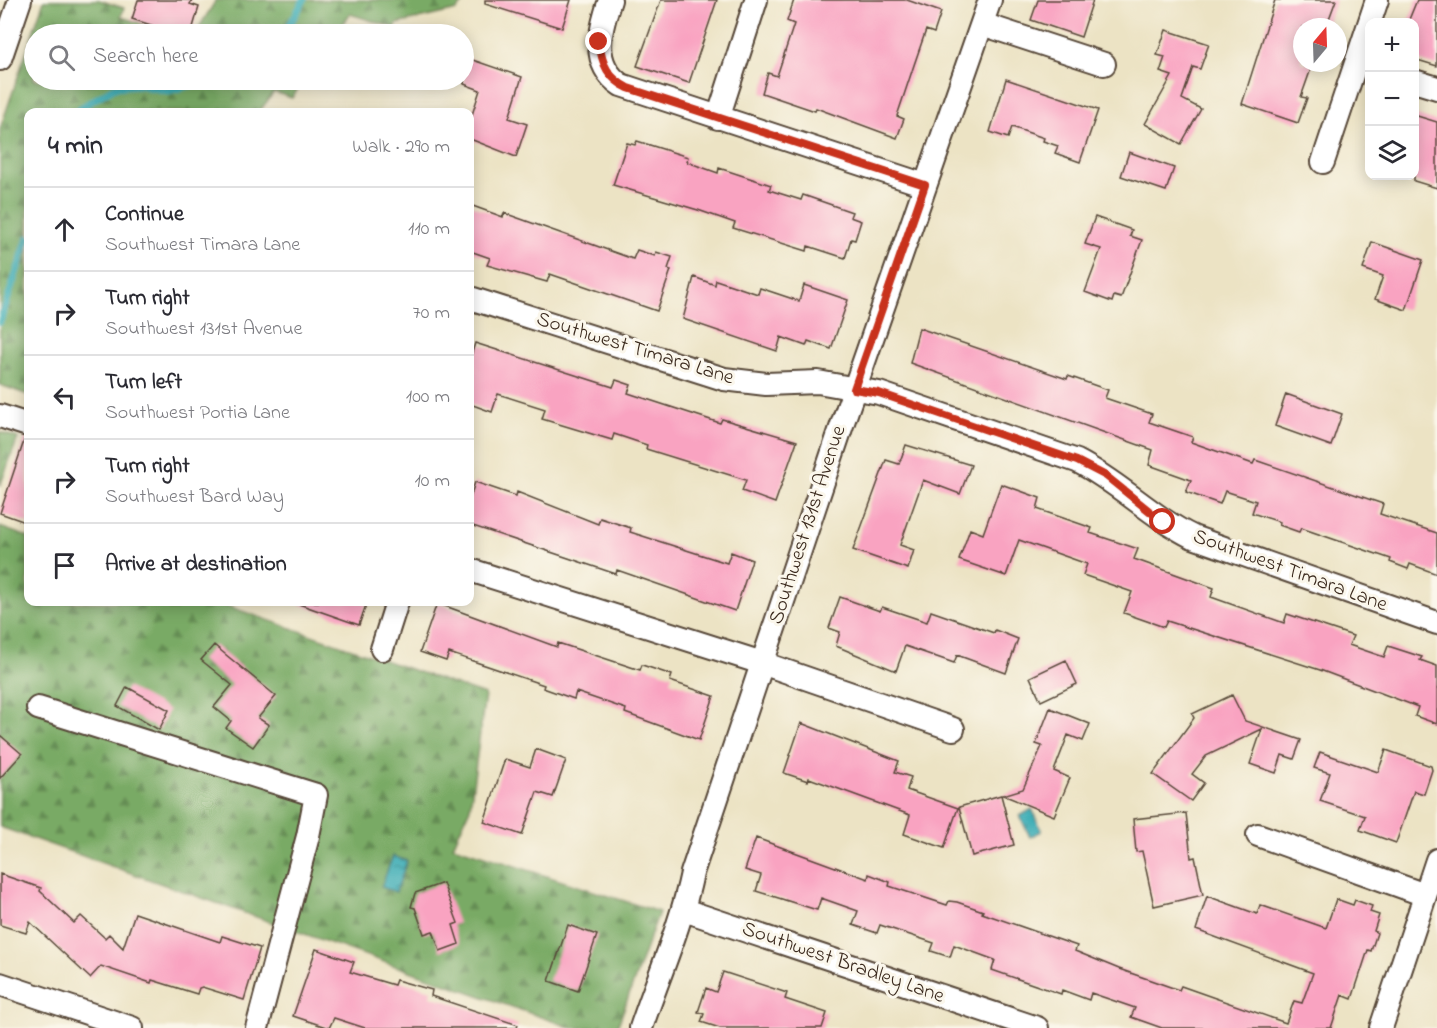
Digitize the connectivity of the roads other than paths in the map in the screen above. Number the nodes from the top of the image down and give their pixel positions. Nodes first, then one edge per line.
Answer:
1 (20, 0) edge
2 (610, 0) edge
3 (756, 0) edge
4 (990, 0) edge
5 (1377, 0) edge
6 (982, 24) junction
7 (0, 60) edge
8 (1104, 64) dead end
9 (1363, 64) edge
10 (1419, 83) edge
11 (1437, 88) edge
12 (718, 118) junction
13 (1323, 162) dead end
14 (925, 185) junction
15 (474, 299) edge
16 (854, 389) junction
17 (0, 416) edge
18 (24, 424) edge
19 (474, 571) edge
20 (396, 606) edge
21 (1437, 622) edge
22 (382, 649) dead end
23 (762, 663) junction
24 (38, 708) dead end
25 (953, 729) dead end
26 (1258, 835) dead end
27 (1437, 860) edge
28 (1425, 895) junction
29 (684, 910) junction
30 (0, 984) edge
31 (132, 1028) edge
32 (257, 1028) edge
33 (641, 1028) edge
34 (1037, 1028) edge
35 (1381, 1028) edge

1 - 7 street
2 - 12 street
3 - 12 street
4 - 6 street, Southwest 131st Avenue
5 - 9 street
6 - 8 street
6 - 14 street, Southwest 131st Avenue
9 - 13 street
10 - 11 street
12 - 14 street
14 - 16 street, Southwest 131st Avenue
15 - 16 street, Southwest Timara Lane
16 - 21 street, Southwest Timara Lane
16 - 23 street, Southwest 131st Avenue
17 - 18 street
19 - 23 street
20 - 22 street
23 - 25 street
23 - 29 street, Southwest 131st Avenue
24 - 32 street
26 - 28 street
27 - 28 street
28 - 35 street
29 - 33 street, Southwest 131st Avenue
29 - 34 street, Southwest Bradley Lane
30 - 31 street

